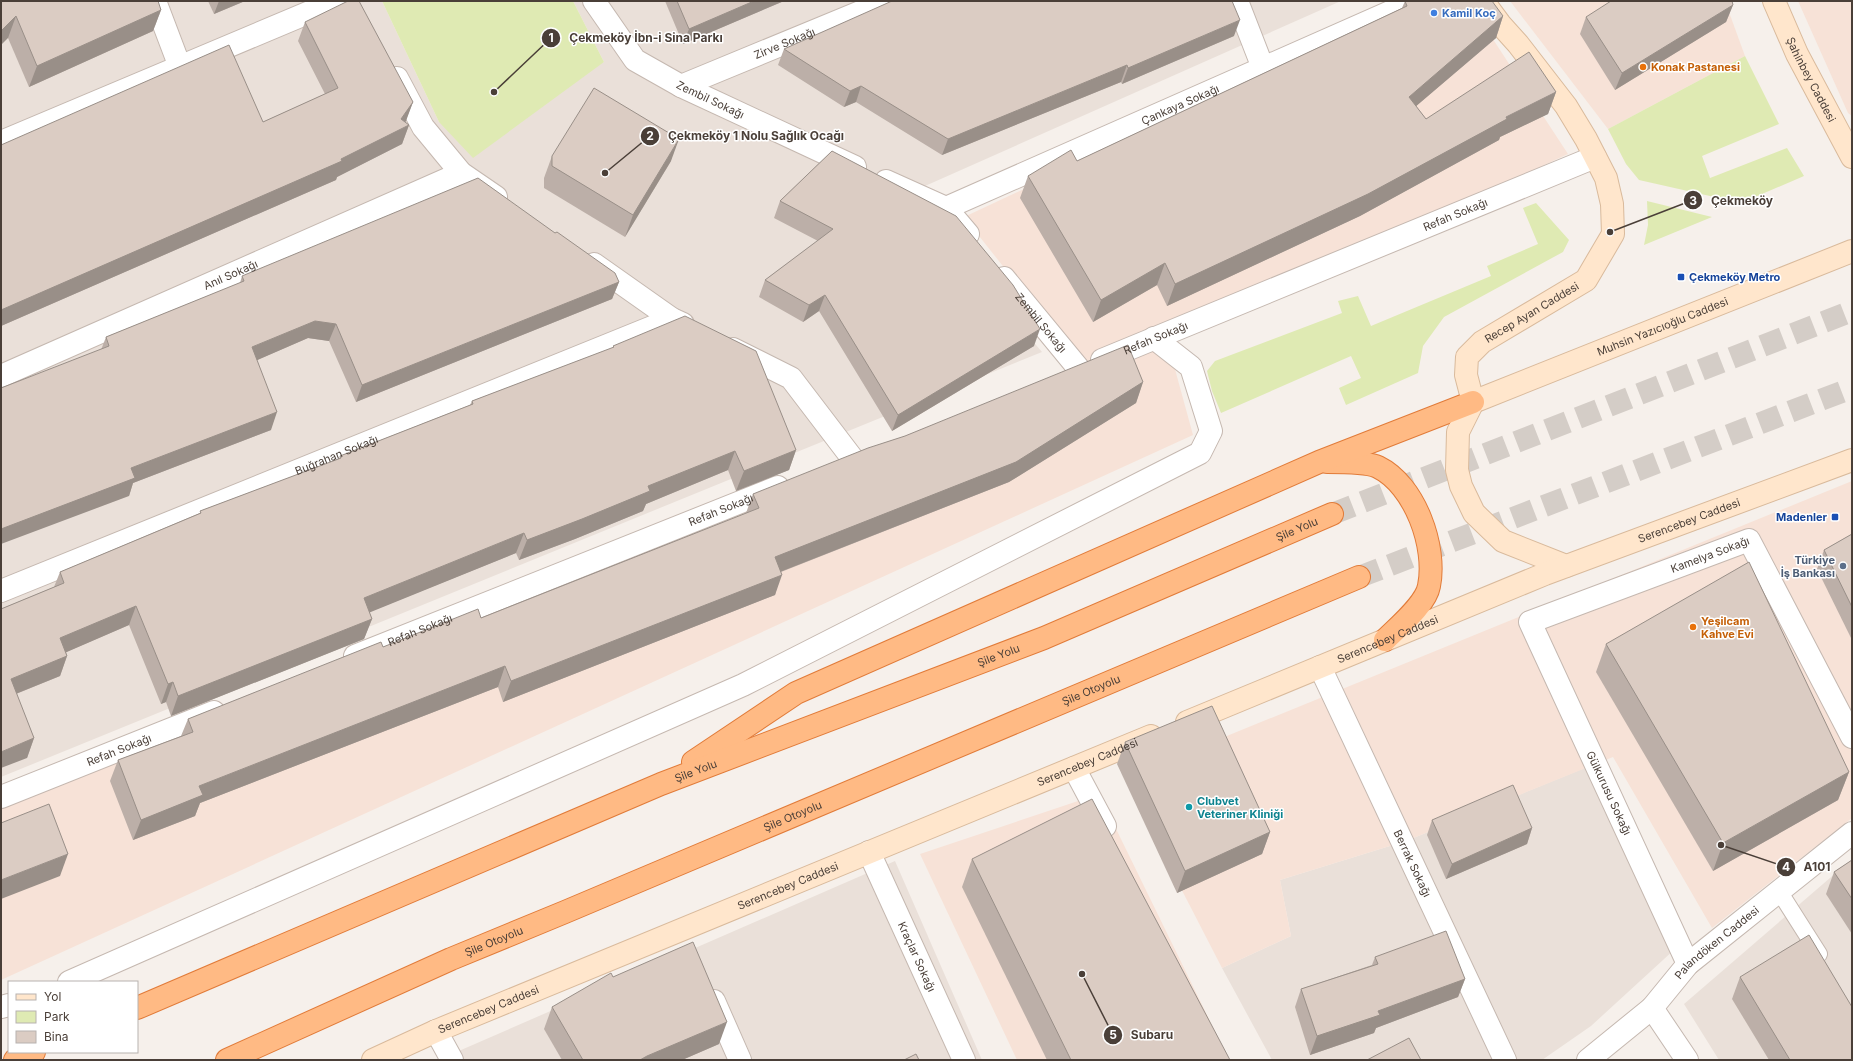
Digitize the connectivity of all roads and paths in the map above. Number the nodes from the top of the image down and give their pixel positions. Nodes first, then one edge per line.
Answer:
1 (155, 1) edge
2 (336, 1) edge
3 (594, 1) edge
4 (888, 1) edge
5 (1237, 1) edge
6 (1415, 1) edge
7 (1483, 1) edge
8 (1774, 1) edge
9 (386, 57) edge
10 (180, 66) junction
11 (1263, 68) junction
12 (681, 86) junction
13 (1, 142) edge
14 (1595, 157) junction
15 (1852, 157) edge
16 (461, 173) junction
17 (510, 207) edge
18 (946, 208) junction
19 (1852, 251) edge
20 (580, 254) edge
21 (672, 319) junction
22 (1154, 338) junction
23 (1079, 369) junction
24 (1, 376) edge
25 (1058, 378) edge
26 (1473, 402) junction
27 (872, 451) edge
28 (852, 458) junction
29 (1852, 460) edge
30 (1319, 462) junction
31 (830, 467) edge
32 (800, 479) edge
33 (1332, 514) tunnel mouth
34 (1566, 566) junction
35 (1359, 577) tunnel mouth
36 (1, 591) edge
37 (1530, 622) joint
38 (1385, 640) junction
39 (334, 664) edge
40 (1320, 667) junction
41 (230, 706) edge
42 (1852, 737) edge
43 (1074, 768) junction
44 (661, 784) junction
45 (1, 797) edge
46 (1852, 833) edge
47 (1115, 844) edge
48 (869, 852) junction
49 (1779, 891) junction
50 (683, 929) junction
51 (692, 951) edge
52 (1688, 964) junction
53 (1828, 969) edge
54 (705, 980) edge
55 (71, 981) edge
56 (138, 1008) edge
57 (1652, 1008) junction
58 (436, 1031) junction
59 (32, 1053) edge
60 (15, 1060) edge
61 (228, 1060) edge
62 (373, 1060) edge
63 (452, 1060) edge
64 (740, 1060) edge
65 (964, 1060) edge
66 (1505, 1060) edge
67 (1588, 1060) edge
68 (1687, 1060) edge

1 - 10 street
2 - 10 street
3 - 12 street, Zembil Sokağı
4 - 12 street, Zirve Sokağı
5 - 11 street
6 - 11 street, Çankaya Sokağı
7 - 14 main road, Recep Ayan Caddesi
8 - 15 main road, Şahinbey Caddesi
9 - 16 street
10 - 13 street
11 - 18 street, Çankaya Sokağı
12 - 18 street, Zembil Sokağı
14 - 22 street, Refah Sokağı
14 - 26 main road, Recep Ayan Caddesi
16 - 17 street
16 - 24 street, Anıl Sokağı
18 - 23 street, Zembil Sokağı
19 - 26 main road, Muhsin Yazıcıoğlu Caddesi
20 - 21 street
21 - 28 street
21 - 36 street, Buğrahan Sokağı
22 - 23 street, Refah Sokağı
22 - 55 street
23 - 25 street, Refah Sokağı
26 - 30 highway
26 - 34 main road
27 - 28 street
28 - 31 street
29 - 34 main road, Serencebey Caddesi
30 - 38 highway
30 - 44 highway
32 - 39 street, Refah Sokağı
33 - 44 highway, Şile Yolu
34 - 38 main road, Serencebey Caddesi
35 - 61 highway, Şile Otoyolu
37 - 42 street, Kamelya Sokağı
37 - 52 street, Gülkurusu Sokağı
38 - 40 main road, Serencebey Caddesi
40 - 43 main road, Serencebey Caddesi
40 - 66 street, Berrak Sokağı
41 - 45 street, Refah Sokağı
43 - 47 street
43 - 48 main road, Serencebey Caddesi
44 - 56 highway
46 - 49 street, Palandöken Caddesi
48 - 50 main road, Serencebey Caddesi
48 - 65 street, Kraçlar Sokağı
49 - 52 street, Palandöken Caddesi
49 - 53 lane
50 - 51 street
50 - 58 main road, Serencebey Caddesi
52 - 57 street, Palandöken Caddesi
54 - 64 street
57 - 67 street, Palandöken Caddesi
57 - 68 street
58 - 62 main road, Serencebey Caddesi
58 - 63 street
59 - 60 highway

